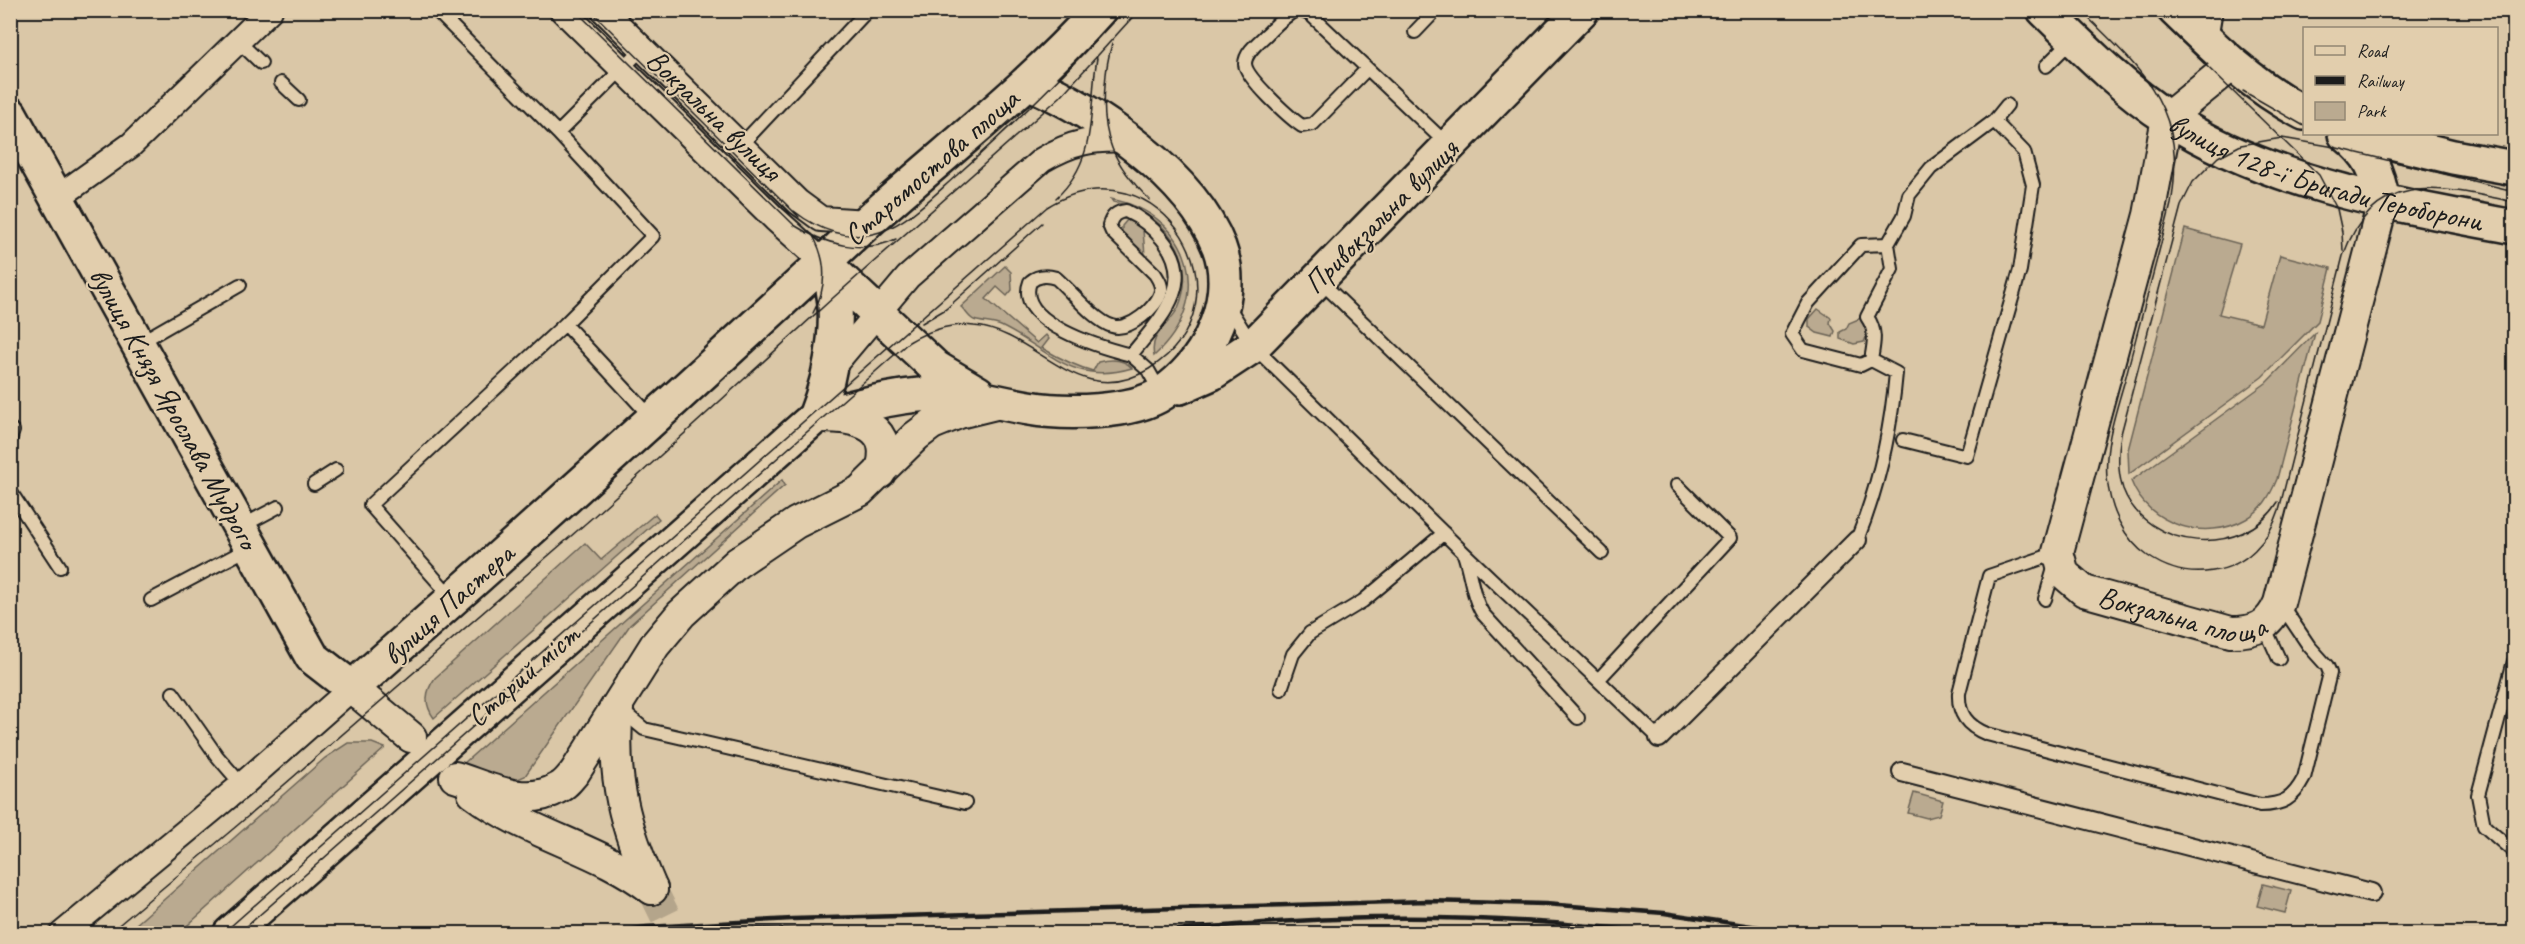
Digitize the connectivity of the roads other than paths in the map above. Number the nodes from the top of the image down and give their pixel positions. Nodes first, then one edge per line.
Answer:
1 (270, 10) edge
2 (436, 10) edge
3 (562, 10) edge
4 (603, 10) edge
5 (868, 10) edge
6 (1298, 10) edge
7 (1436, 10) edge
8 (1582, 10) edge
9 (2044, 10) edge
10 (2175, 10) edge
11 (2216, 10) edge
12 (1088, 18) edge
13 (1415, 32) dead end
14 (2073, 38) junction
15 (238, 41) junction
16 (642, 49) junction
17 (2221, 55) junction
18 (261, 63) dead end
19 (2046, 66) dead end
20 (622, 69) junction
21 (1367, 69) junction
22 (1028, 82) junction
23 (281, 83) dead end
24 (299, 99) dead end
25 (2007, 105) dead end
26 (2303, 112) edge
27 (10, 114) edge
28 (2167, 118) junction
29 (1994, 120) junction
30 (558, 133) junction
31 (2346, 135) edge
32 (2362, 135) edge
33 (1129, 140) junction
34 (740, 146) junction
35 (1449, 147) junction
36 (2514, 168) edge
37 (57, 198) junction
38 (2383, 202) junction
39 (867, 222) junction
40 (2514, 227) edge
41 (1888, 244) junction
42 (824, 263) junction
43 (1318, 280) junction
44 (240, 285) dead end
45 (1224, 299) junction
46 (879, 313) junction
47 (565, 324) junction
48 (138, 344) junction
49 (1253, 346) junction
50 (1131, 355) junction
51 (1871, 360) junction
52 (830, 371) junction
53 (1161, 394) junction
54 (1002, 403) junction
55 (816, 417) junction
56 (653, 419) junction
57 (10, 428) edge
58 (10, 440) edge
59 (1903, 440) dead end
60 (336, 470) dead end
61 (880, 473) junction
62 (314, 484) dead end
63 (1677, 485) dead end
64 (10, 491) edge
65 (278, 507) dead end
66 (1444, 533) junction
67 (246, 537) junction
68 (1857, 540) joint
69 (2058, 552) junction
70 (1464, 553) junction
71 (1602, 553) dead end
72 (60, 567) dead end
73 (453, 599) junction
74 (2045, 599) dead end
75 (151, 600) dead end
76 (2272, 614) junction
77 (2279, 659) dead end
78 (2514, 661) edge
79 (1599, 679) junction
80 (352, 688) junction
81 (1281, 689) dead end
82 (173, 693) dead end
83 (618, 707) junction
84 (1578, 718) dead end
85 (411, 737) dead end
86 (1659, 738) joint
87 (1902, 772) dead end
88 (242, 785) junction
89 (964, 802) dead end
90 (2514, 852) edge
91 (2371, 893) dead end
92 (62, 933) edge
93 (230, 933) edge

1 - 15 street
2 - 30 lane
3 - 20 street, Вокзальна вулиця
4 - 16 street, Вокзальна вулиця
5 - 34 lane
6 - 21 lane
6 - 21 lane
7 - 13 lane
8 - 35 main road, Привокзальна вулиця
9 - 14 main road
10 - 17 main road
11 - 17 lane
12 - 22 main road
14 - 19 lane
14 - 28 main road
15 - 18 lane
15 - 37 street
16 - 20 lane
16 - 34 street, Вокзальна вулиця
17 - 26 main road, вулиця 128-ї Бригади Тероборони
17 - 28 street, вулиця 128-ї Бригади Тероборони
20 - 30 lane
20 - 42 street, Вокзальна вулиця
21 - 35 lane
22 - 33 main road, Старомостова площа
22 - 39 main road, Старомостова площа
23 - 24 lane
25 - 29 lane
27 - 37 main road, вулиця Князя Ярослава Мудрого
28 - 38 main road, вулиця 128-ї Бригади Тероборони
28 - 69 street
29 - 41 lane
29 - 59 lane
30 - 47 lane
31 - 38 main road
32 - 36 main road, вулиця 128-ї Бригади Тероборони
33 - 45 main road, Старомостова площа
33 - 46 street
34 - 39 street, Вокзальна вулиця
35 - 43 main road, Привокзальна вулиця
37 - 48 main road, вулиця Князя Ярослава Мудрого
38 - 40 main road, вулиця 128-ї Бригади Тероборони
38 - 76 street, Вокзальна площа
39 - 42 main road, Старомостова площа
41 - 51 lane
41 - 51 lane
42 - 46 main road, Старомостова площа
42 - 52 main road, Старомостова площа
42 - 56 main road, вулиця Пастера
43 - 49 main road, Привокзальна вулиця
43 - 71 lane
44 - 48 lane
45 - 49 lane
45 - 53 main road, Старомостова площа
46 - 52 street
46 - 54 main road, Старомостова площа
47 - 56 lane
47 - 73 lane
48 - 67 main road, вулиця Князя Ярослава Мудрого
49 - 53 main road, Привокзальна вулиця
49 - 66 lane
50 - 50 lane
50 - 53 lane
51 - 68 lane
52 - 55 main road, Старомостова площа
53 - 54 main road, Старомостова площа
54 - 55 main road, Старомостова площа
54 - 61 street
55 - 61 street
55 - 93 main road, Старий міст
56 - 73 main road, вулиця Пастера
57 - 58 lane
60 - 62 lane
61 - 83 street
63 - 79 lane
64 - 72 lane
65 - 67 lane
66 - 70 lane
66 - 81 lane
67 - 75 lane
67 - 80 main road, вулиця Князя Ярослава Мудрого
68 - 86 street
69 - 74 lane
69 - 76 street, Вокзальна площа
69 - 76 lane
70 - 79 lane
70 - 84 lane
73 - 80 main road, вулиця Пастера
76 - 77 lane
78 - 90 lane
79 - 86 lane
80 - 85 street
80 - 88 street, вулиця Пастера
82 - 88 lane
83 - 83 street
83 - 89 lane
87 - 91 street
88 - 92 street, вулиця Пастера

